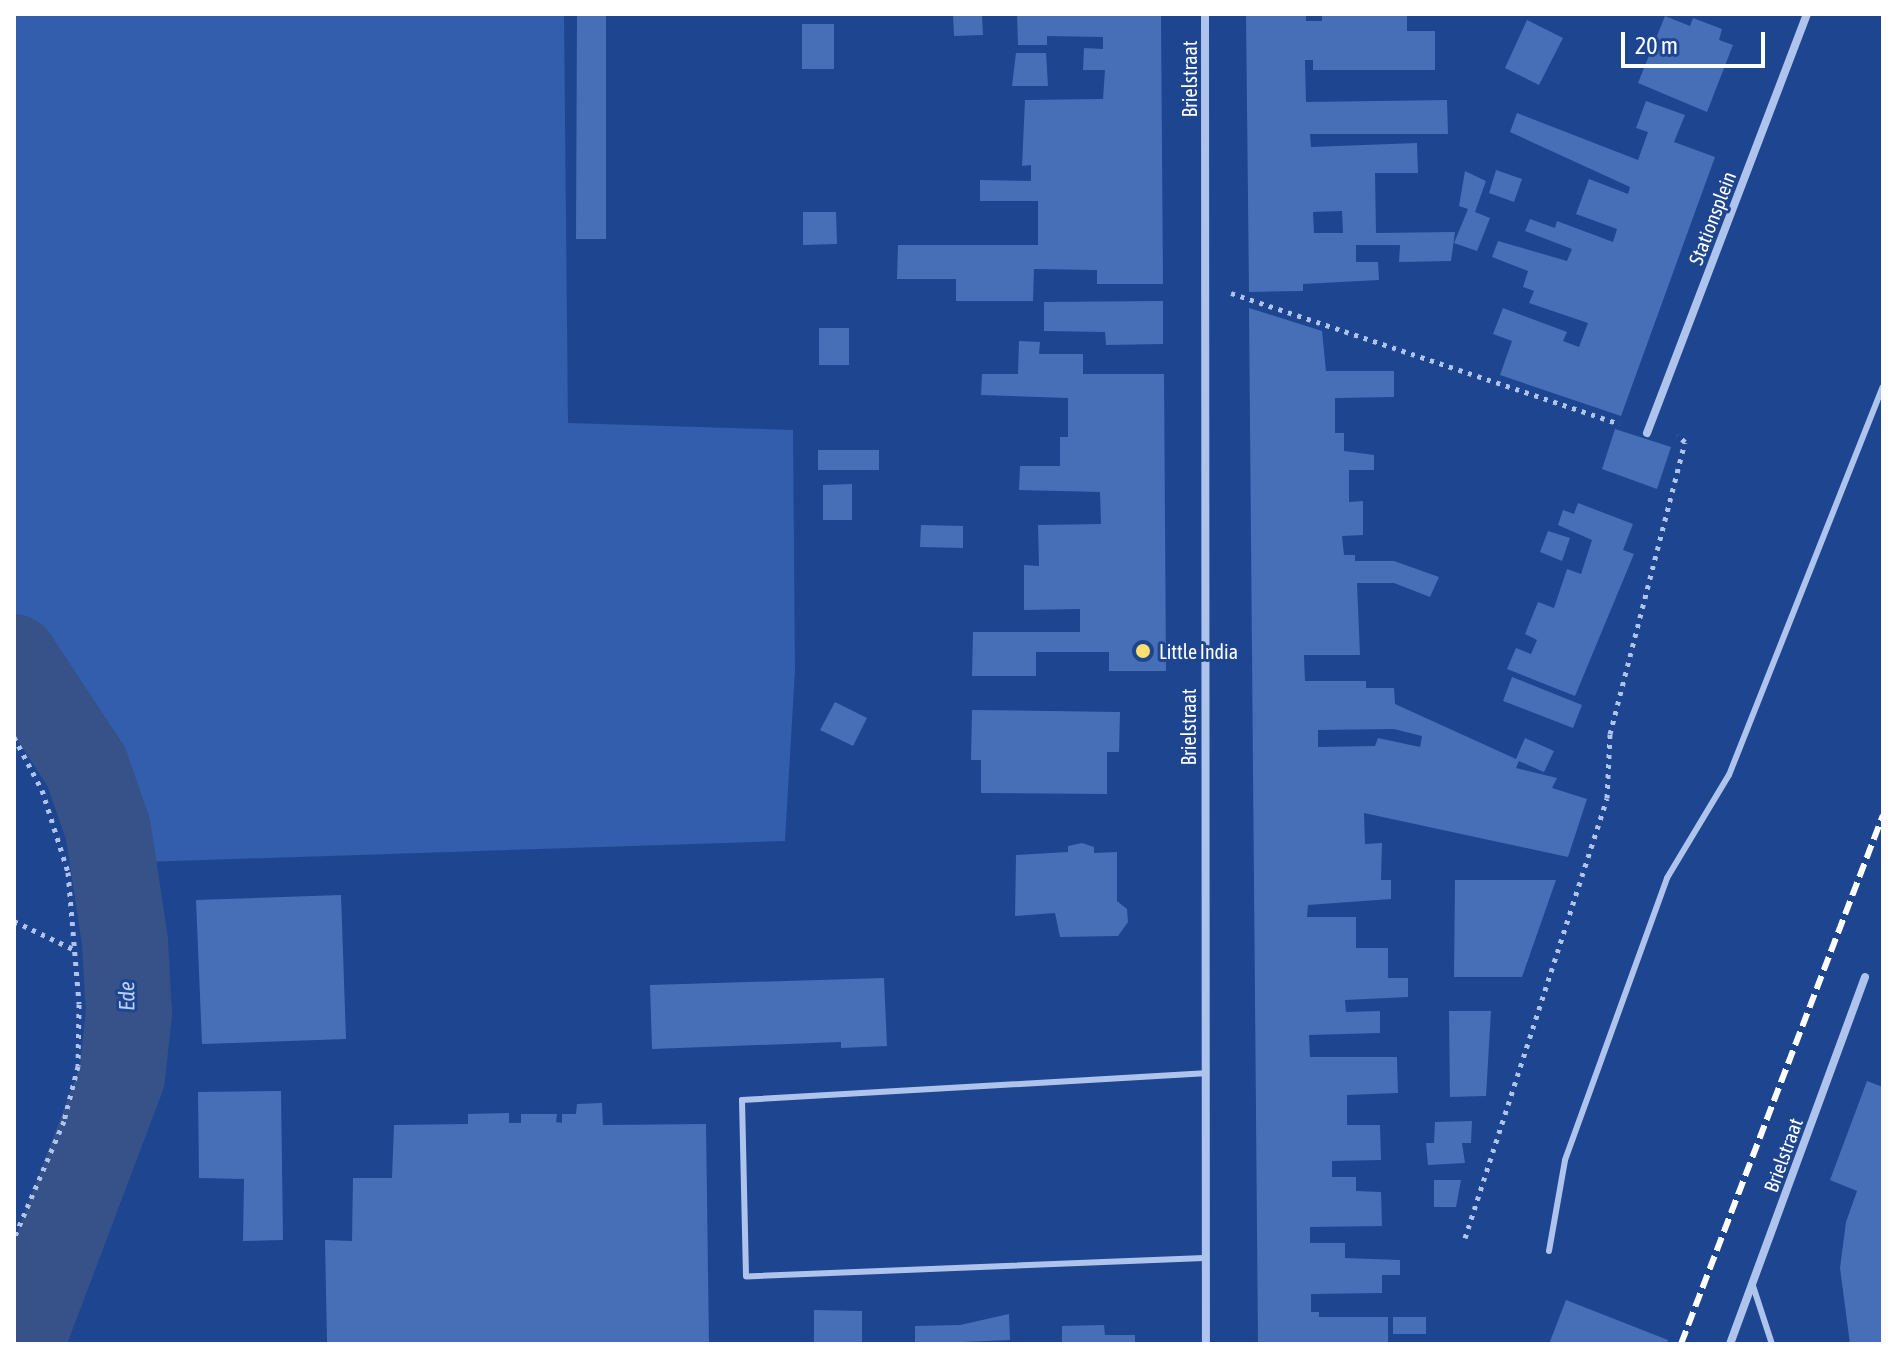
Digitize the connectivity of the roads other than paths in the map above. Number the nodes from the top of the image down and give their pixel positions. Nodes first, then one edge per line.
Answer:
1 (1205, 14) edge
2 (1807, 14) edge
3 (1883, 387) edge
4 (1647, 433) road end
5 (1865, 977) dead end
6 (1204, 1073) junction
7 (1549, 1251) dead end
8 (1204, 1258) junction
9 (1753, 1286) junction
10 (1206, 1344) edge
11 (1730, 1344) edge
12 (1772, 1344) edge

1 - 6 street, Brielstraat
2 - 4 street, Stationsplein
3 - 7 lane
5 - 9 street, Brielstraat
6 - 8 street, Brielstraat
6 - 8 lane
8 - 10 street, Brielstraat
9 - 11 street, Brielstraat
9 - 12 lane

